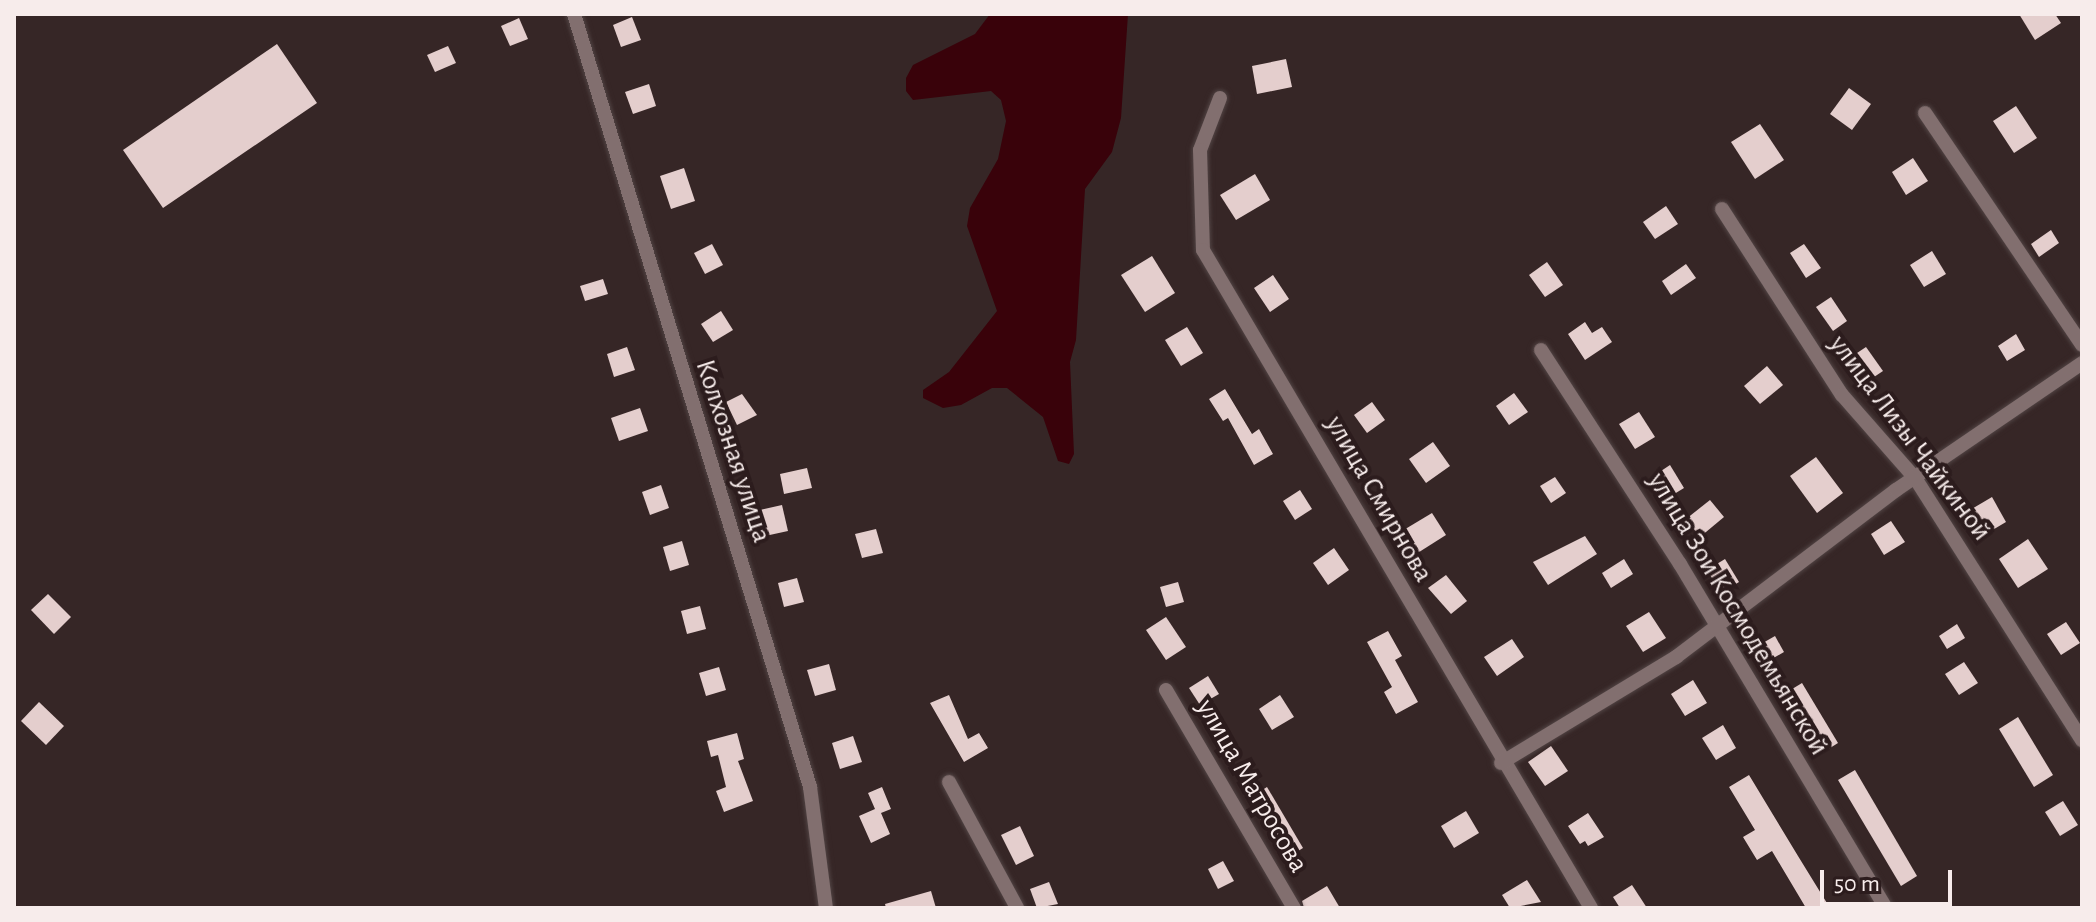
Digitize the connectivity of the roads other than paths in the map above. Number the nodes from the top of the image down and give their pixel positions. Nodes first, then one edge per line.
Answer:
1 (574, 14) edge
2 (1220, 98) dead end
3 (1925, 113) dead end
4 (1722, 209) dead end
5 (2082, 345) edge
6 (1541, 350) dead end
7 (2082, 363) edge
8 (1915, 478) junction
9 (1716, 628) junction
10 (1166, 690) dead end
11 (2082, 740) edge
12 (1501, 763) junction
13 (949, 782) dead end
14 (826, 908) edge
15 (1017, 908) edge
16 (1294, 908) edge
17 (1591, 908) edge
18 (1886, 908) edge

1 - 14 street, Колхозная улица
2 - 12 street, улица Смирнова
3 - 5 street
4 - 8 street, улица Лизы Чайкиной
6 - 9 street, улица Зои Космодемьянской
7 - 8 street
8 - 9 street
8 - 11 street, улица Лизы Чайкиной
9 - 12 street
9 - 18 street, улица Зои Космодемьянской
10 - 16 street, улица Матросова
12 - 17 street, улица Смирнова
13 - 15 street

